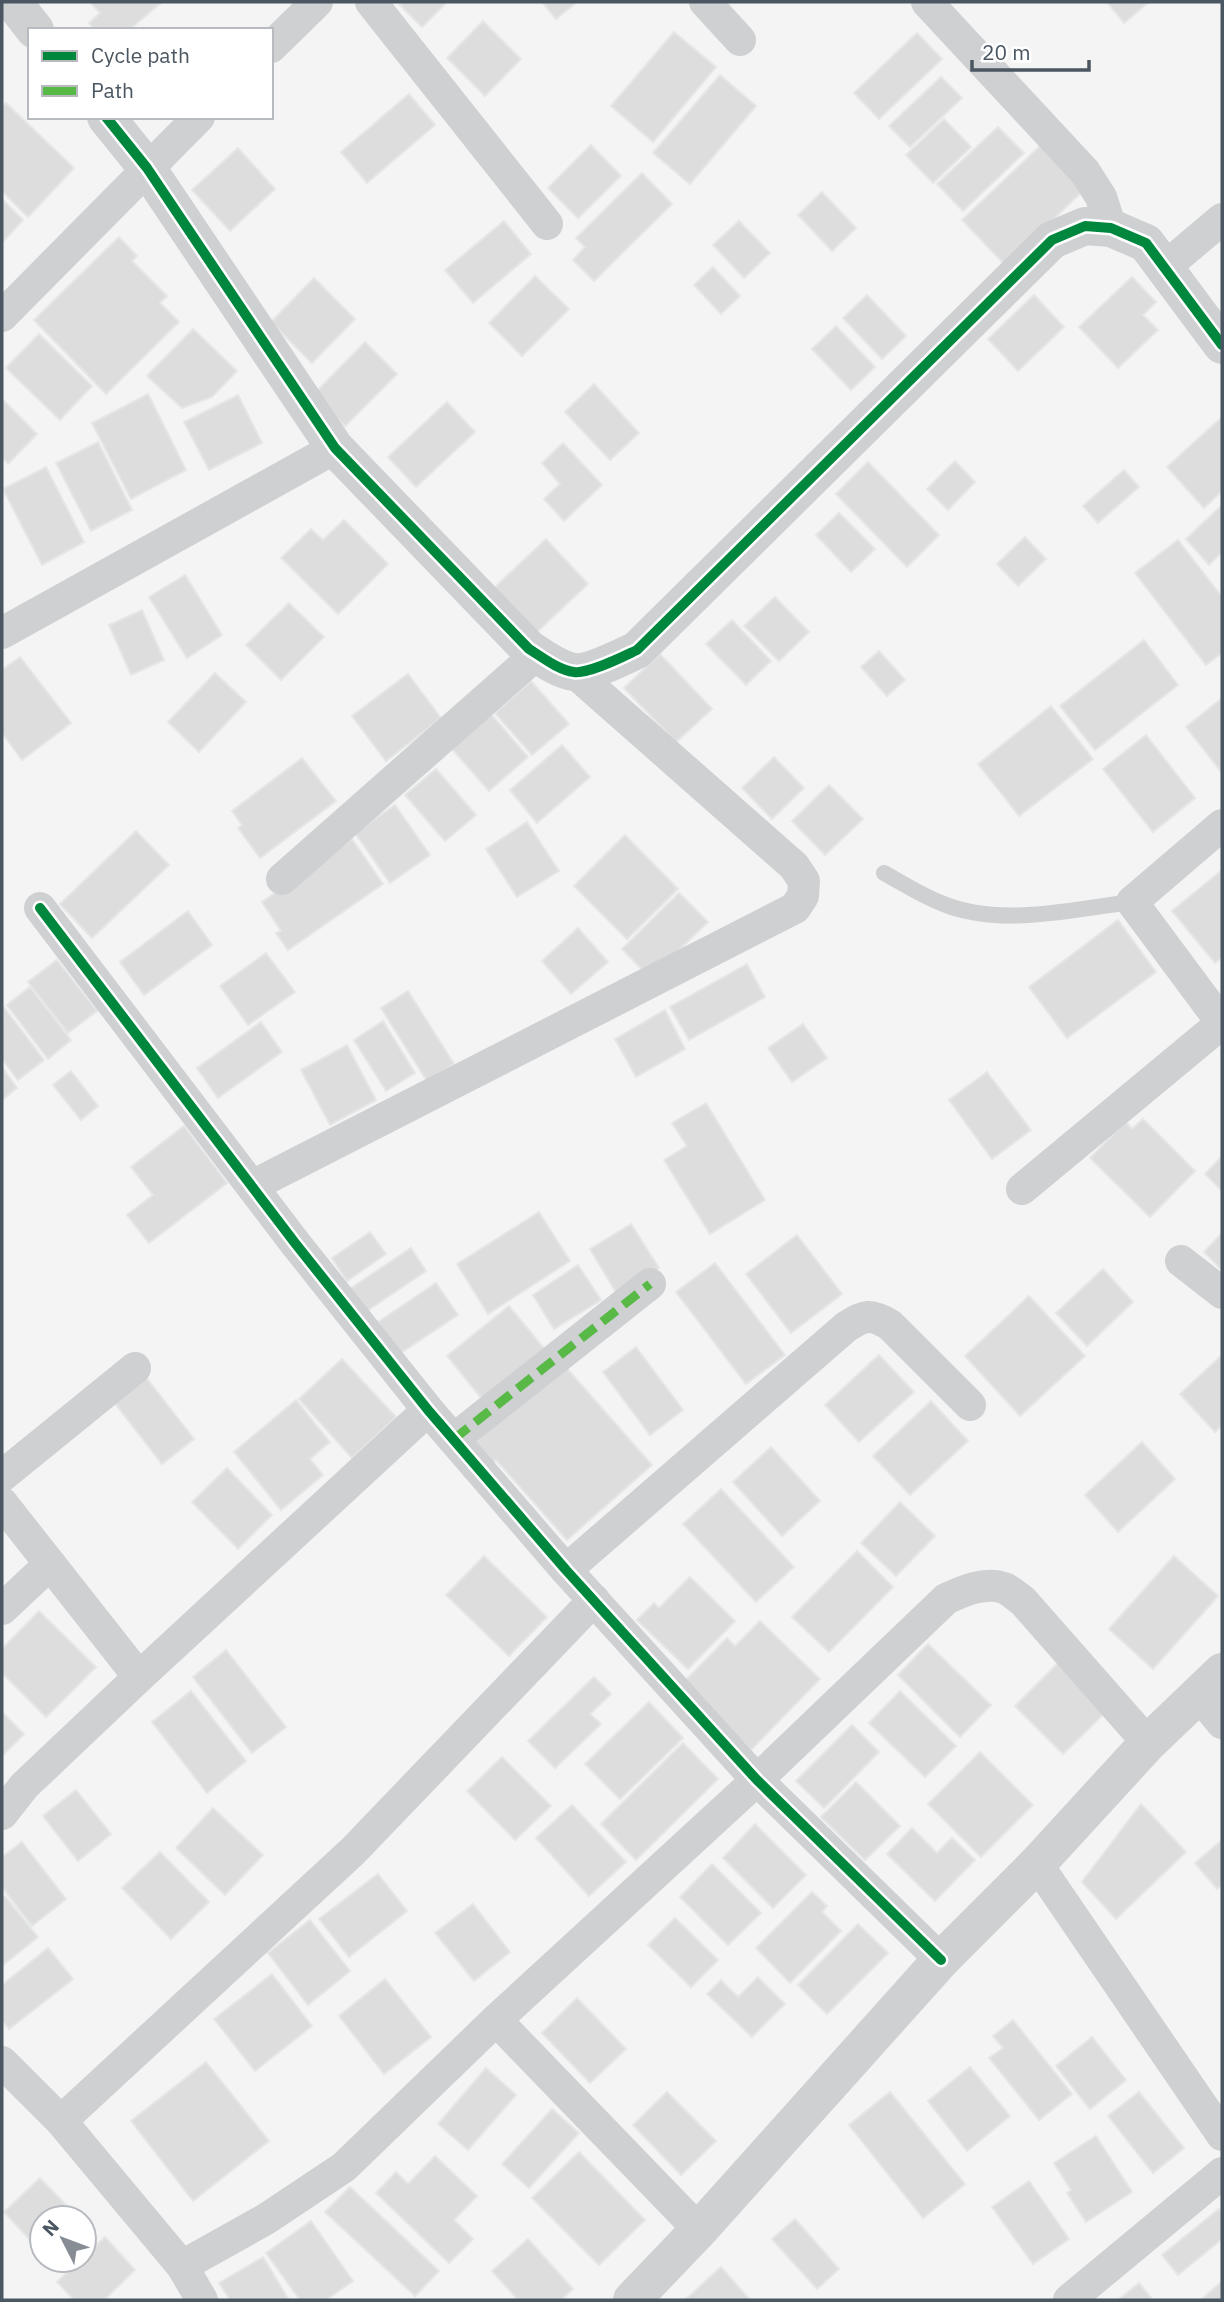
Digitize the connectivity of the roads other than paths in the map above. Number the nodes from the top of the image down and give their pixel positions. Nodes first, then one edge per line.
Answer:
1 (13, 2) edge
2 (317, 2) edge
3 (371, 2) edge
4 (705, 2) edge
5 (927, 2) edge
6 (33, 28) edge
7 (740, 40) dead end
8 (273, 45) edge
9 (108, 119) edge
10 (197, 119) edge
11 (147, 168) junction
12 (1222, 219) edge
13 (547, 224) dead end
14 (1111, 228) junction
15 (1164, 268) junction
16 (2, 316) edge
17 (1222, 345) edge
18 (335, 448) junction
19 (2, 633) edge
20 (537, 654) junction
21 (575, 673) junction
22 (1222, 825) edge
23 (884, 873) dead end
24 (282, 879) dead end
25 (1132, 902) junction
26 (40, 908) dead end
27 (252, 1186) junction
28 (1022, 1189) dead end
29 (1181, 1261) dead end
30 (650, 1284) dead end
31 (1222, 1293) edge
32 (135, 1368) dead end
33 (970, 1405) dead end
34 (428, 1410) junction
35 (454, 1439) junction
36 (2, 1476) edge
37 (2, 1503) edge
38 (50, 1564) junction
39 (566, 1570) junction
40 (594, 1600) junction
41 (2, 1609) edge
42 (139, 1677) junction
43 (1210, 1683) edge
44 (1222, 1723) edge
45 (1148, 1743) junction
46 (757, 1780) junction
47 (2, 1814) edge
48 (1037, 1864) junction
49 (941, 1960) junction
50 (496, 2020) junction
51 (2, 2062) edge
52 (61, 2121) junction
53 (1222, 2135) edge
54 (1222, 2174) edge
55 (699, 2230) junction
56 (182, 2266) junction
57 (202, 2300) edge
58 (632, 2300) edge
59 (1069, 2300) edge

1 - 6 street
2 - 8 street
3 - 13 street
4 - 7 street
5 - 14 street
9 - 11 street
10 - 11 street
11 - 16 street
11 - 18 street
12 - 15 street
14 - 15 street
14 - 21 street
15 - 17 street
18 - 19 street
18 - 20 street
20 - 21 street
20 - 24 street
21 - 27 street
22 - 25 street
23 - 25 lane
25 - 28 street
26 - 27 street
27 - 34 street
29 - 31 street
30 - 35 street
32 - 36 street
33 - 39 street
34 - 35 street
34 - 42 street
35 - 39 street
37 - 38 street
38 - 41 street
38 - 42 street
39 - 40 street
40 - 46 street
40 - 52 street
42 - 47 street
43 - 44 street
43 - 45 street
45 - 46 street
45 - 48 street
46 - 49 street
46 - 50 street
48 - 49 street
48 - 53 street
49 - 55 street
50 - 55 street
50 - 56 street
51 - 52 street
52 - 56 street
54 - 59 street
55 - 58 street
56 - 57 street

